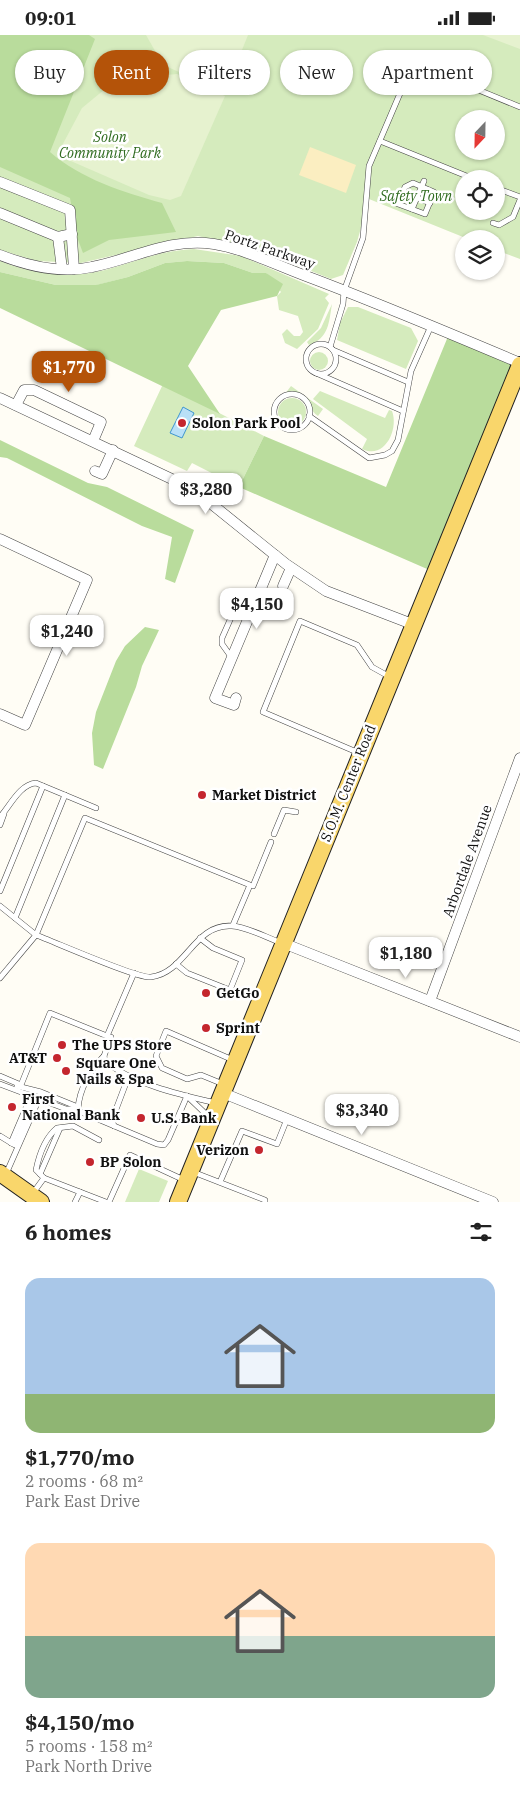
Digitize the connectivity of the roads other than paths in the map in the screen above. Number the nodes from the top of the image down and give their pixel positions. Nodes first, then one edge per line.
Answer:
1 (520, 107) edge
2 (380, 141) junction
3 (455, 171) edge
4 (424, 181) dead end
5 (0, 182) edge
6 (422, 187) junction
7 (403, 192) junction
8 (505, 192) edge
9 (417, 198) junction
10 (520, 199) edge
11 (430, 203) junction
12 (412, 209) junction
13 (0, 213) edge
14 (493, 223) dead end
15 (72, 234) junction
16 (58, 237) junction
17 (0, 255) edge
18 (62, 269) junction
19 (74, 269) junction
20 (344, 291) junction
21 (431, 326) junction
22 (330, 348) junction
23 (520, 364) edge
24 (316, 373) junction
25 (408, 382) junction
26 (0, 398) edge
27 (16, 405) junction
28 (403, 411) junction
29 (309, 416) junction
30 (93, 441) junction
31 (113, 450) junction
32 (95, 471) dead end
33 (190, 487) junction
34 (234, 497) dead end
35 (0, 539) edge
36 (275, 555) junction
37 (291, 568) junction
38 (283, 586) dead end
39 (256, 601) junction
40 (412, 625) junction
41 (232, 658) junction
42 (391, 678) junction
43 (236, 699) dead end
44 (0, 714) edge
45 (360, 753) junction
46 (520, 759) edge
47 (43, 786) junction
48 (65, 795) junction
49 (96, 808) dead end
50 (5, 811) junction
51 (296, 812) dead end
52 (0, 817) edge
53 (0, 825) edge
54 (274, 834) dead end
55 (271, 842) dead end
56 (253, 886) dead end
57 (0, 891) edge
58 (0, 906) edge
59 (15, 918) junction
60 (233, 925) junction
61 (36, 935) junction
62 (200, 938) junction
63 (283, 943) junction
64 (176, 964) junction
65 (134, 973) junction
66 (0, 978) edge
67 (430, 1001) junction
68 (111, 1037) dead end
69 (520, 1037) edge
70 (104, 1056) junction
71 (236, 1061) junction
72 (129, 1075) junction
73 (0, 1078) edge
74 (0, 1084) edge
75 (222, 1094) junction
76 (187, 1096) junction
77 (35, 1097) junction
78 (79, 1108) junction
79 (287, 1119) junction
80 (212, 1120) junction
81 (114, 1126) junction
82 (0, 1136) edge
83 (99, 1140) dead end
84 (14, 1145) junction
85 (3, 1175) edge
86 (42, 1176) junction
87 (189, 1176) junction
88 (220, 1182) junction
89 (80, 1192) junction
90 (36, 1199) edge
91 (267, 1201) edge
92 (75, 1202) edge
93 (107, 1202) edge
94 (178, 1202) edge
95 (493, 1202) edge

1 - 2 lane
2 - 3 lane
2 - 20 lane
4 - 6 lane
5 - 15 street
6 - 7 lane
6 - 9 lane
6 - 11 lane
7 - 9 lane
7 - 12 lane
8 - 10 lane
9 - 11 lane
9 - 12 lane
10 - 14 lane
11 - 12 lane
13 - 16 street
15 - 16 street
15 - 19 street
16 - 18 street
17 - 18 street, Portz Parkway
18 - 19 street, Portz Parkway
19 - 20 street, Portz Parkway
20 - 21 street, Portz Parkway
20 - 22 lane
21 - 23 street, Portz Parkway
21 - 25 lane
22 - 24 lane
22 - 24 lane
22 - 25 lane
23 - 40 main road, S.O.M. Center Road
24 - 28 lane
25 - 28 lane
26 - 27 street
27 - 30 street
27 - 30 street
28 - 29 lane
29 - 29 lane
30 - 31 street
31 - 32 street
31 - 33 street
33 - 34 lane
33 - 36 street
35 - 44 street
36 - 37 street
36 - 39 street
37 - 38 street
37 - 40 street
39 - 41 street
39 - 41 lane
40 - 42 main road, S.O.M. Center Road
41 - 43 street
42 - 45 main road, S.O.M. Center Road
42 - 45 lane
45 - 63 main road, S.O.M. Center Road
46 - 67 street, Arbordale Avenue
47 - 48 lane
47 - 50 lane
47 - 57 lane
48 - 49 lane
48 - 59 lane
50 - 52 lane
50 - 53 lane
51 - 54 lane
55 - 56 lane
58 - 59 lane
59 - 61 lane
60 - 61 lane
60 - 62 lane
60 - 63 lane
61 - 65 lane
61 - 66 lane
62 - 64 lane
62 - 64 lane
63 - 67 street
63 - 71 main road, S.O.M. Center Road
64 - 65 lane
65 - 73 lane
67 - 69 street
68 - 70 lane
70 - 72 lane
70 - 78 lane
71 - 75 main road, S.O.M. Center Road
71 - 75 lane
72 - 76 lane
72 - 81 lane
73 - 78 lane
74 - 77 lane
75 - 76 lane
75 - 79 street
75 - 80 main road, S.O.M. Center Road
76 - 80 lane
76 - 81 lane
77 - 78 lane
77 - 84 lane
77 - 84 lane
78 - 81 lane
79 - 88 lane
79 - 95 street
80 - 87 main road, S.O.M. Center Road
82 - 84 lane
83 - 86 lane
84 - 85 lane
85 - 90 main road
86 - 89 lane
86 - 90 lane
87 - 88 lane
87 - 93 lane
87 - 94 main road, S.O.M. Center Road
88 - 91 lane
89 - 92 lane
89 - 93 lane

